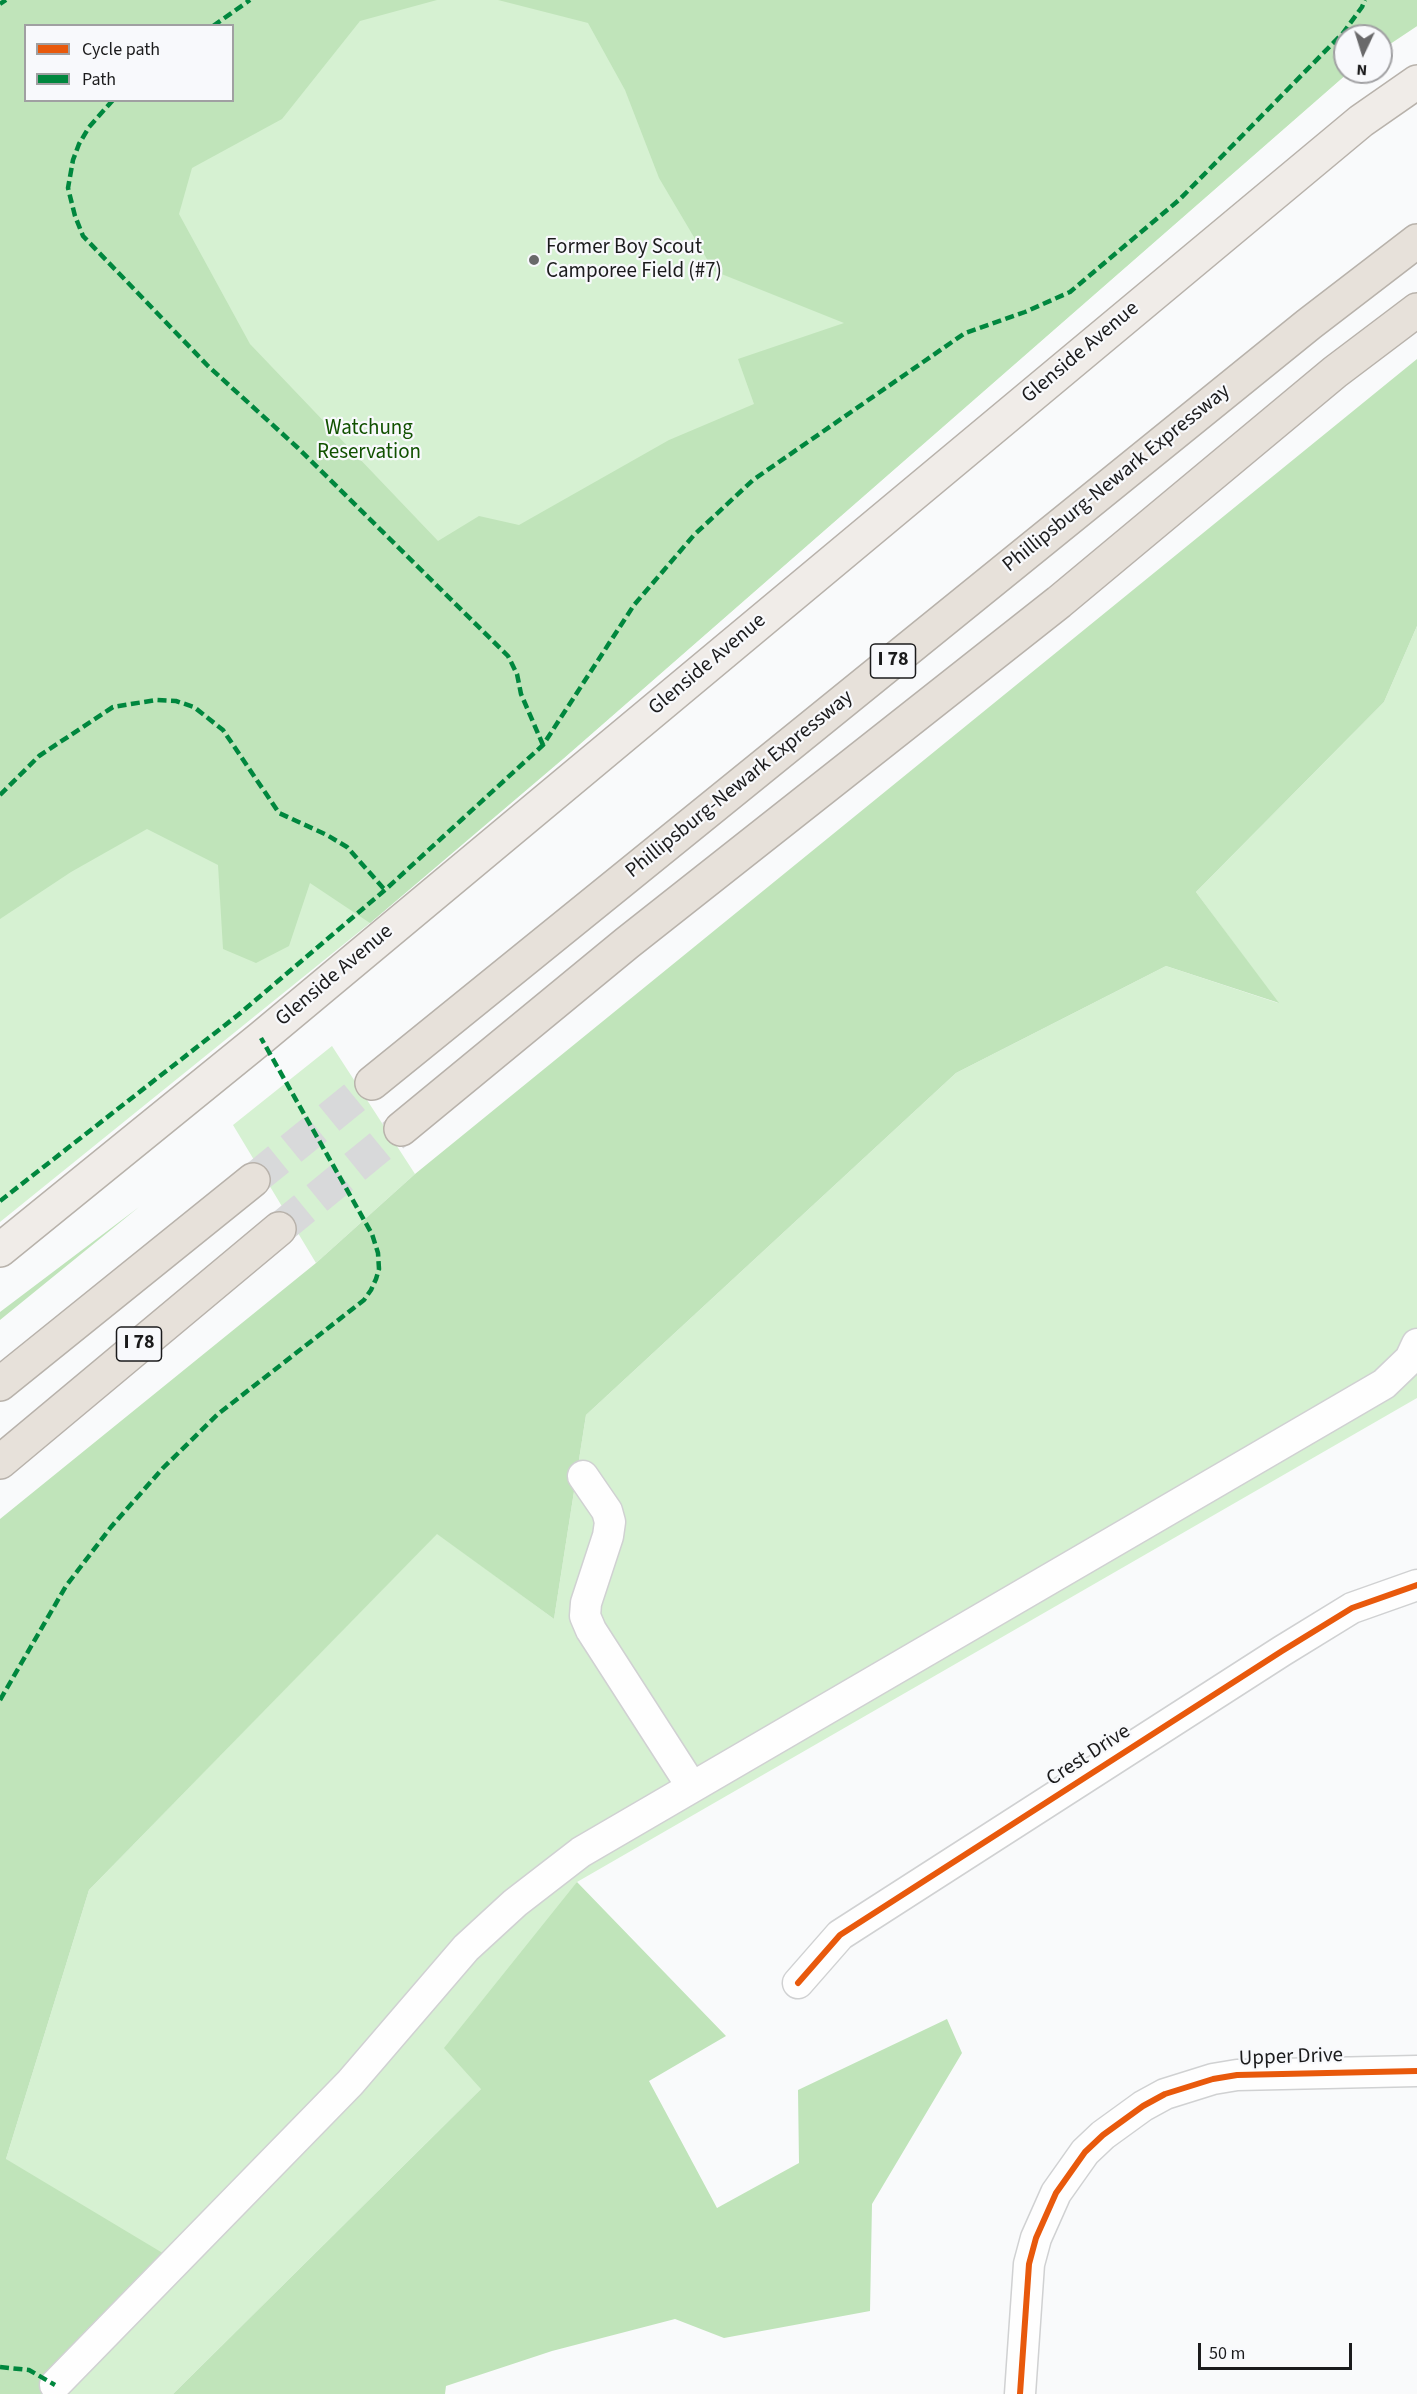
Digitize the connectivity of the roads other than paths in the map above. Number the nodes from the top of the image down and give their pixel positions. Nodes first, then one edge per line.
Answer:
1 (1417, 82) edge
2 (1417, 241) edge
3 (1417, 310) edge
4 (372, 1083) tunnel mouth
5 (401, 1129) tunnel mouth
6 (253, 1180) tunnel mouth
7 (279, 1229) tunnel mouth
8 (0, 1250) edge
9 (1417, 1344) edge
10 (0, 1384) edge
11 (0, 1462) edge
12 (583, 1476) dead end
13 (1417, 1585) edge
14 (692, 1787) junction
15 (798, 1983) dead end
16 (1417, 2071) edge
17 (55, 2385) dead end
18 (1020, 2394) edge

1 - 8 main road, Glenside Avenue
2 - 4 highway, Phillipsburg-Newark Expressway / I 78
3 - 5 highway, I 78
6 - 10 highway, I 78
7 - 11 highway, I 78
9 - 14 street
12 - 14 street
13 - 15 street, Crest Drive
14 - 17 street
16 - 18 street, Upper Drive

